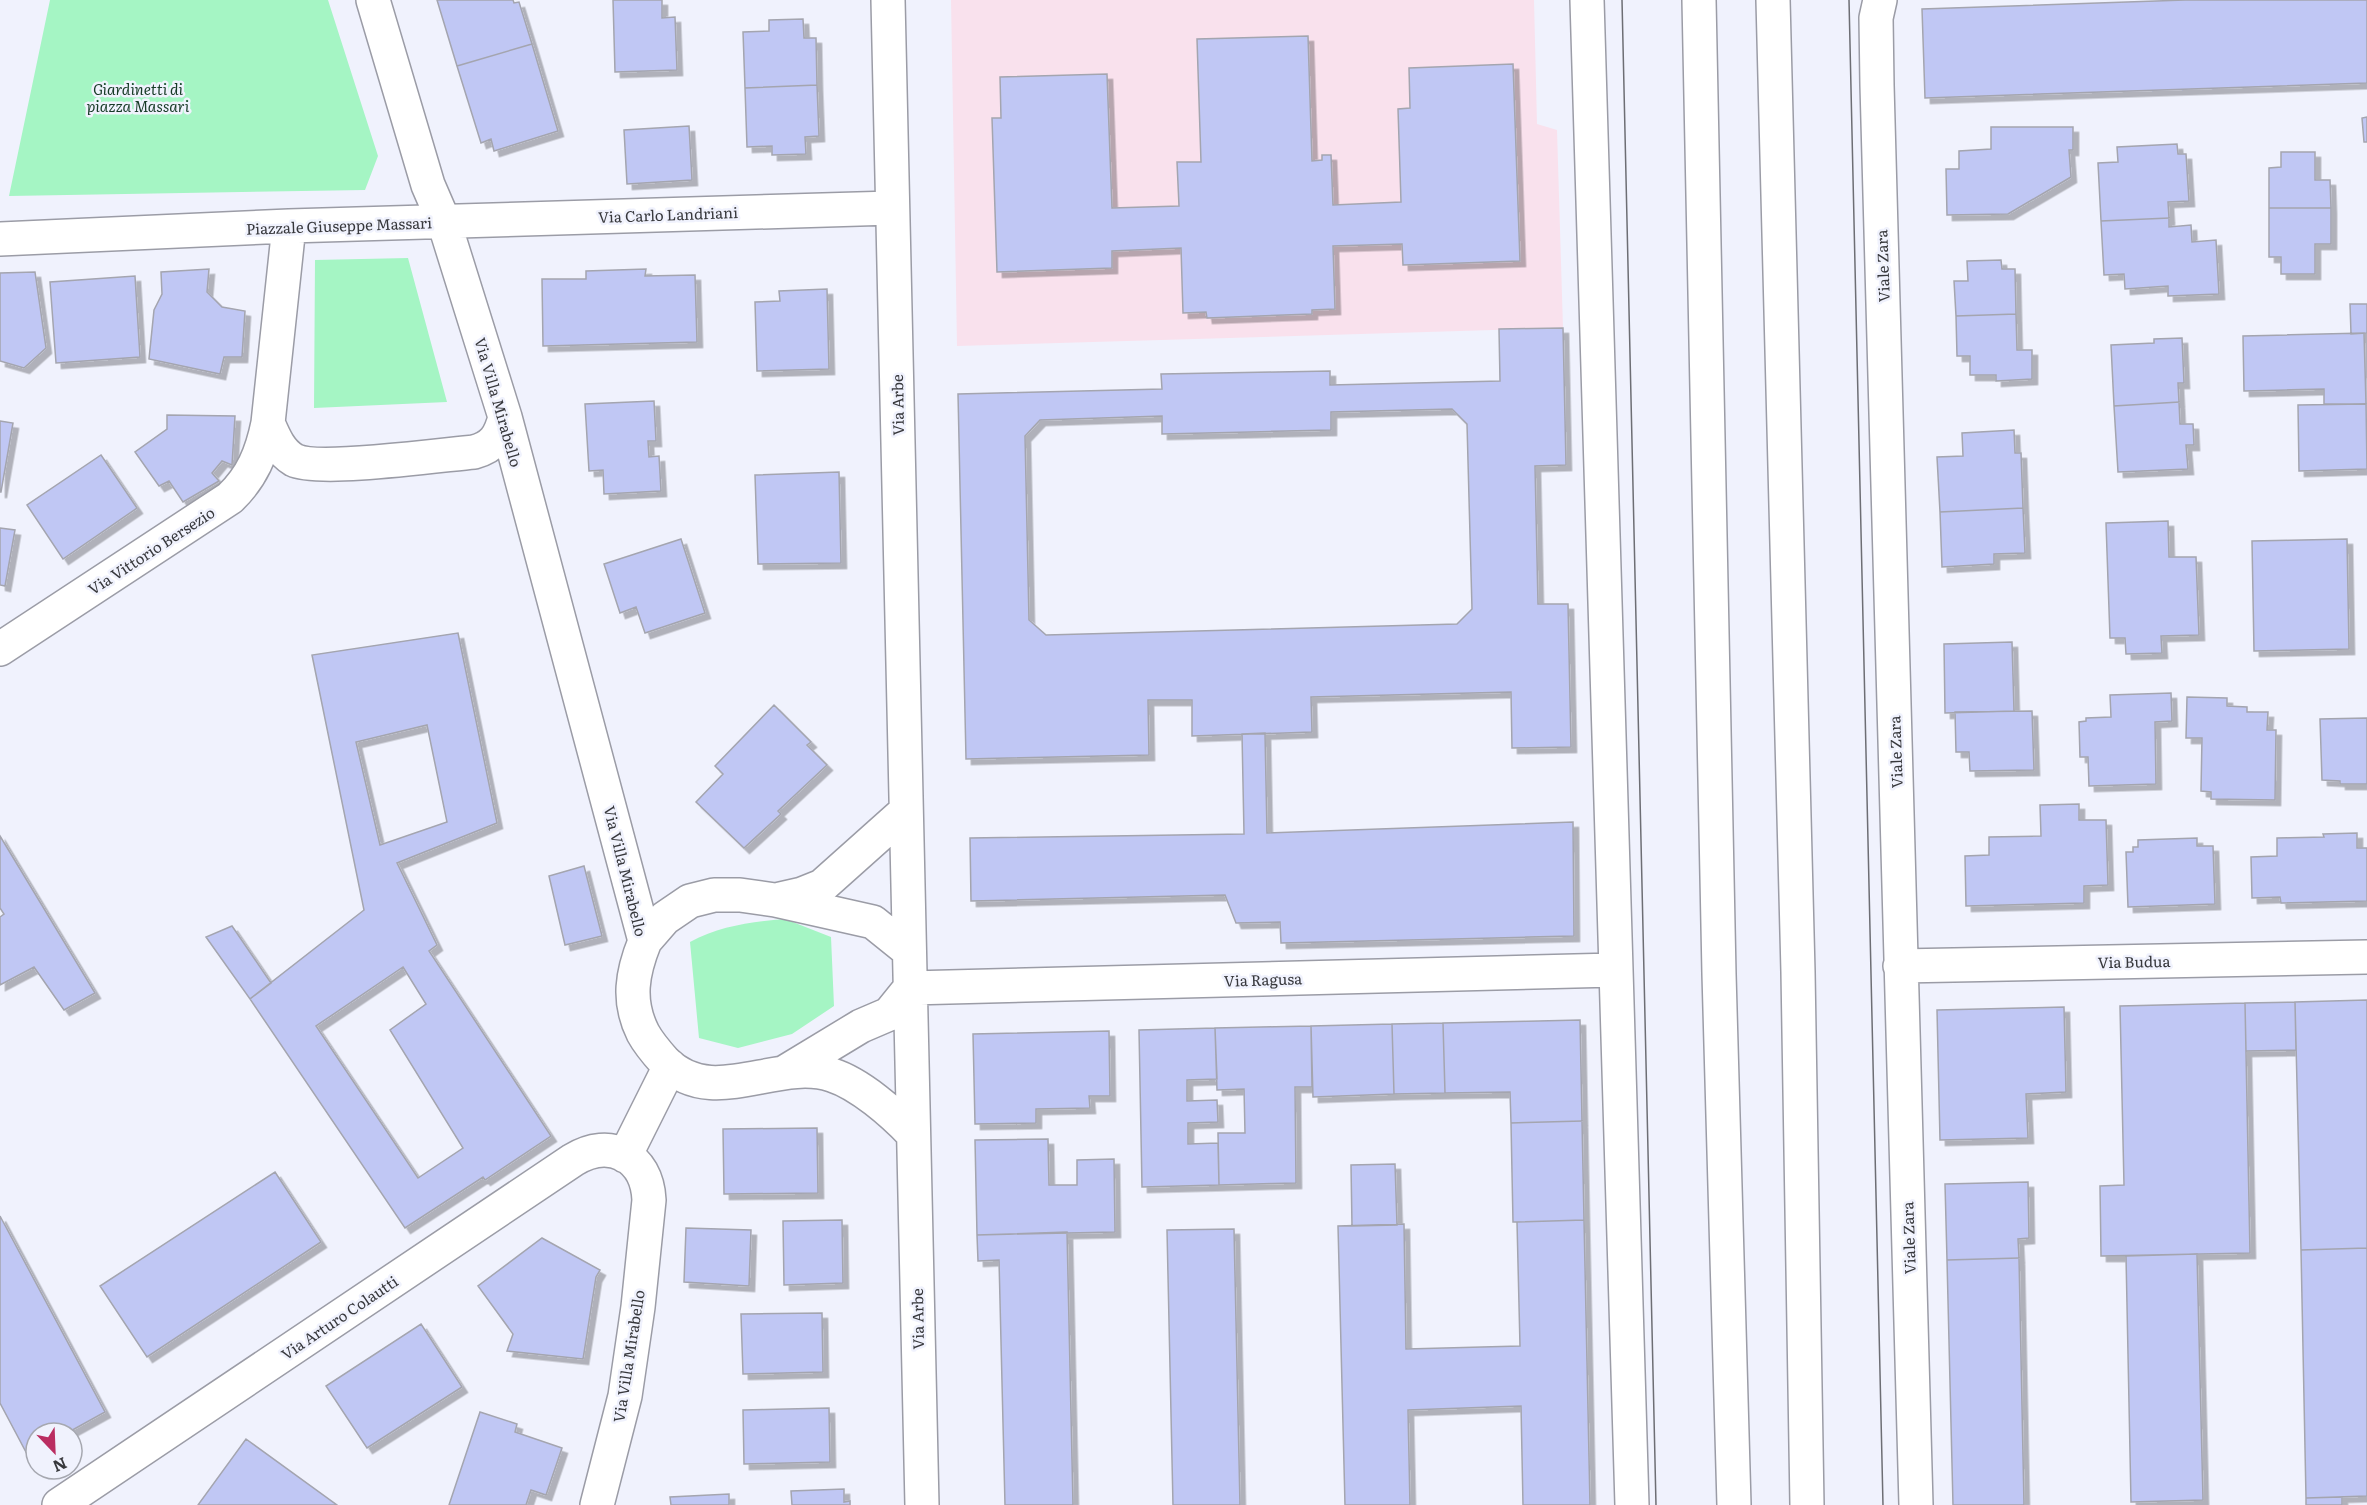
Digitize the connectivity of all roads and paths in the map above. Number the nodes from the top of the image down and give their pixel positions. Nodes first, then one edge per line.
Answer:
1 (373, 0) edge
2 (888, 0) edge
3 (1587, 0) edge
4 (1699, 0) edge
5 (1773, 0) edge
6 (1880, 0) edge
7 (892, 208) junction
8 (444, 222) junction
9 (289, 226) junction
10 (0, 239) edge
11 (505, 417) junction
12 (268, 423) junction
13 (0, 649) edge
14 (906, 811) junction
15 (775, 900) junction
16 (645, 941) junction
17 (909, 951) junction
18 (2367, 957) edge
19 (1900, 966) junction
20 (1615, 970) junction
21 (910, 988) junction
22 (670, 1066) junction
23 (785, 1072) junction
24 (913, 1134) junction
25 (626, 1156) junction
26 (59, 1505) edge
27 (597, 1505) edge
28 (922, 1505) edge
29 (1632, 1505) edge
30 (1734, 1505) edge
31 (1807, 1505) edge
32 (1916, 1505) edge

1 - 8 street, Piazzale Giuseppe Massari
2 - 7 street, Via Arbe
3 - 20 street
4 - 30 street
5 - 31 street
6 - 19 street, Viale Zara
7 - 8 street, Via Carlo Landriani
7 - 14 street, Via Arbe
8 - 9 street, Piazzale Giuseppe Massari
8 - 11 street, Via Villa Mirabello
9 - 10 street, Piazzale Giuseppe Massari
9 - 12 street, Via Vittorio Bersezio
11 - 12 street
11 - 16 street, Via Villa Mirabello
12 - 13 street, Via Vittorio Bersezio
14 - 15 street
14 - 17 street, Via Arbe
15 - 16 street
15 - 17 street
16 - 22 street, Via Villa Mirabello
17 - 21 street, Via Arbe
18 - 19 street, Via Budua
19 - 32 street, Viale Zara
20 - 21 street, Via Ragusa
20 - 29 street
21 - 23 street
21 - 24 street, Via Arbe
22 - 23 street
22 - 25 street
23 - 24 street
24 - 28 street, Via Arbe
25 - 26 street, Via Arturo Colautti
25 - 27 street, Via Villa Mirabello

